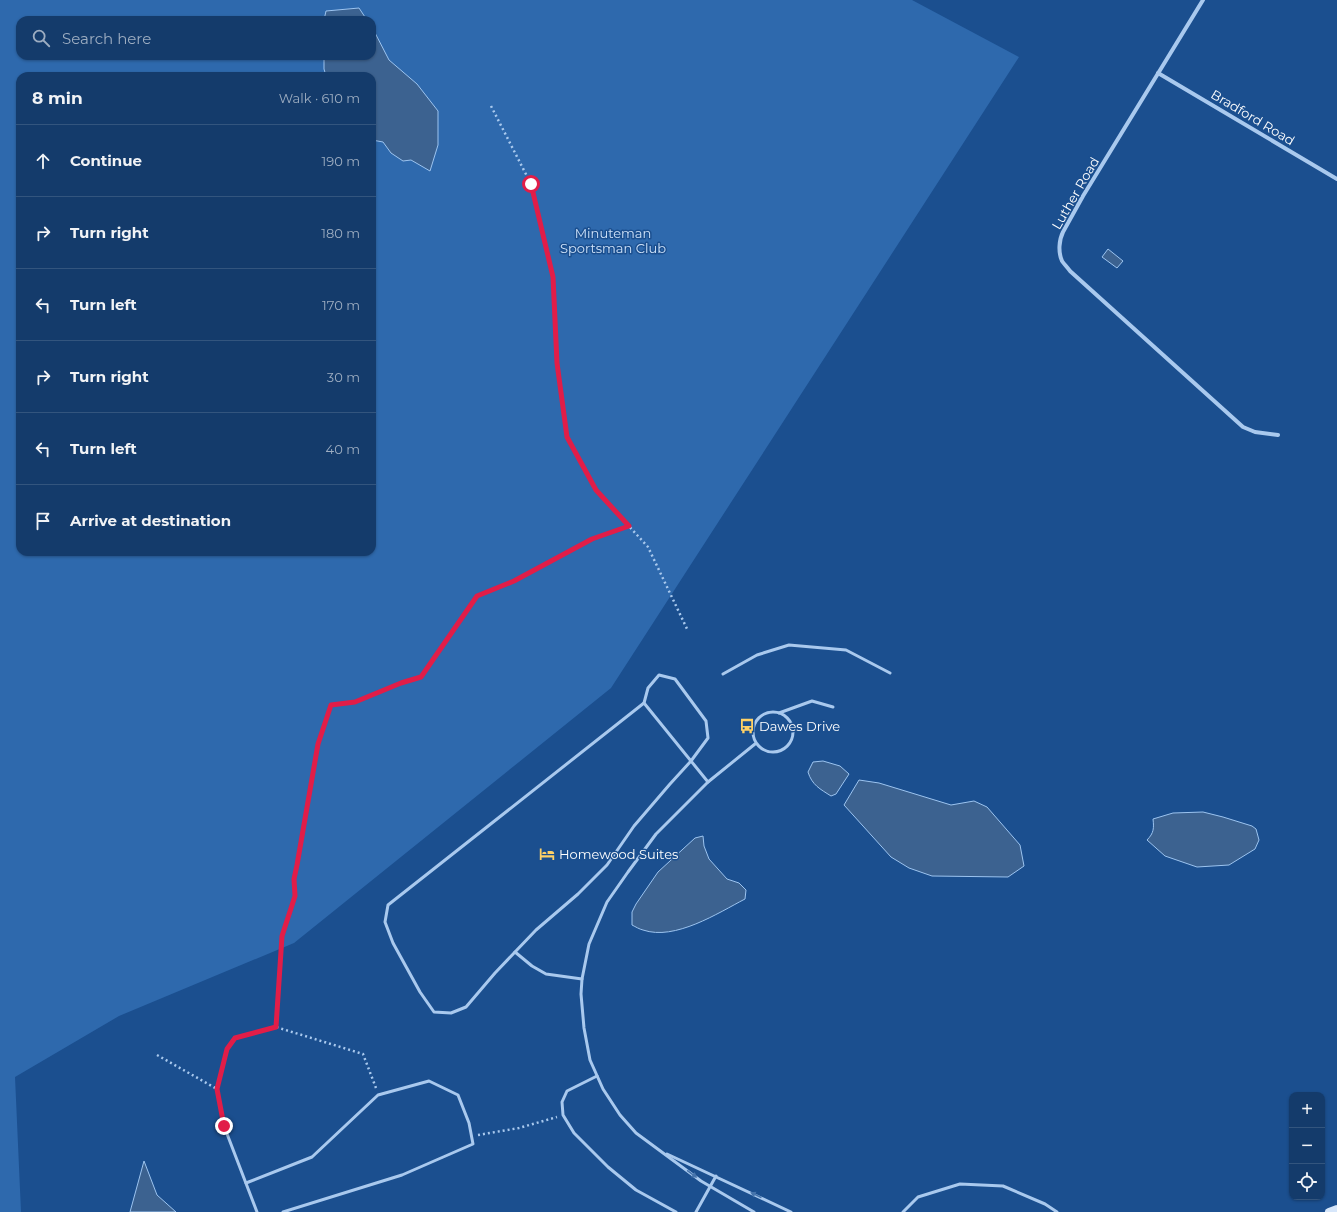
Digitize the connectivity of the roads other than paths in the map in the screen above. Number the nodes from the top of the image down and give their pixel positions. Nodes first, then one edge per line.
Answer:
1 (1203, 0) edge
2 (1158, 73) junction
3 (1337, 179) edge
4 (1278, 435) dead end
5 (890, 672) dead end
6 (723, 674) dead end
7 (644, 703) junction
8 (833, 707) dead end
9 (779, 713) junction
10 (755, 744) junction
11 (691, 761) junction
12 (708, 782) junction
13 (515, 952) junction
14 (582, 979) junction
15 (597, 1076) junction
16 (224, 1126) road end
17 (660, 1151) junction
18 (716, 1176) junction
19 (246, 1182) junction
20 (711, 1186) junction
21 (1337, 1209) edge
22 (257, 1212) edge
23 (283, 1212) edge
24 (676, 1212) edge
25 (696, 1212) edge
26 (754, 1212) edge
27 (791, 1212) edge
28 (903, 1212) edge
29 (1057, 1212) edge
30 (1329, 1212) edge

1 - 2 street, Luther Road
2 - 3 street, Bradford Road
2 - 4 street, Luther Road
5 - 6 lane
7 - 11 lane
7 - 11 lane
7 - 13 lane
8 - 9 lane
9 - 10 lane
9 - 10 lane
10 - 12 lane
11 - 12 lane
11 - 13 lane
12 - 14 lane
13 - 14 lane
14 - 15 lane
15 - 17 lane
15 - 24 lane
16 - 19 lane
17 - 18 lane
17 -> 20 lane
18 - 20 lane
27 -> 18 lane
19 - 22 lane
19 - 23 lane
20 - 25 lane
20 - 26 lane
21 - 30 main road
28 - 29 lane

